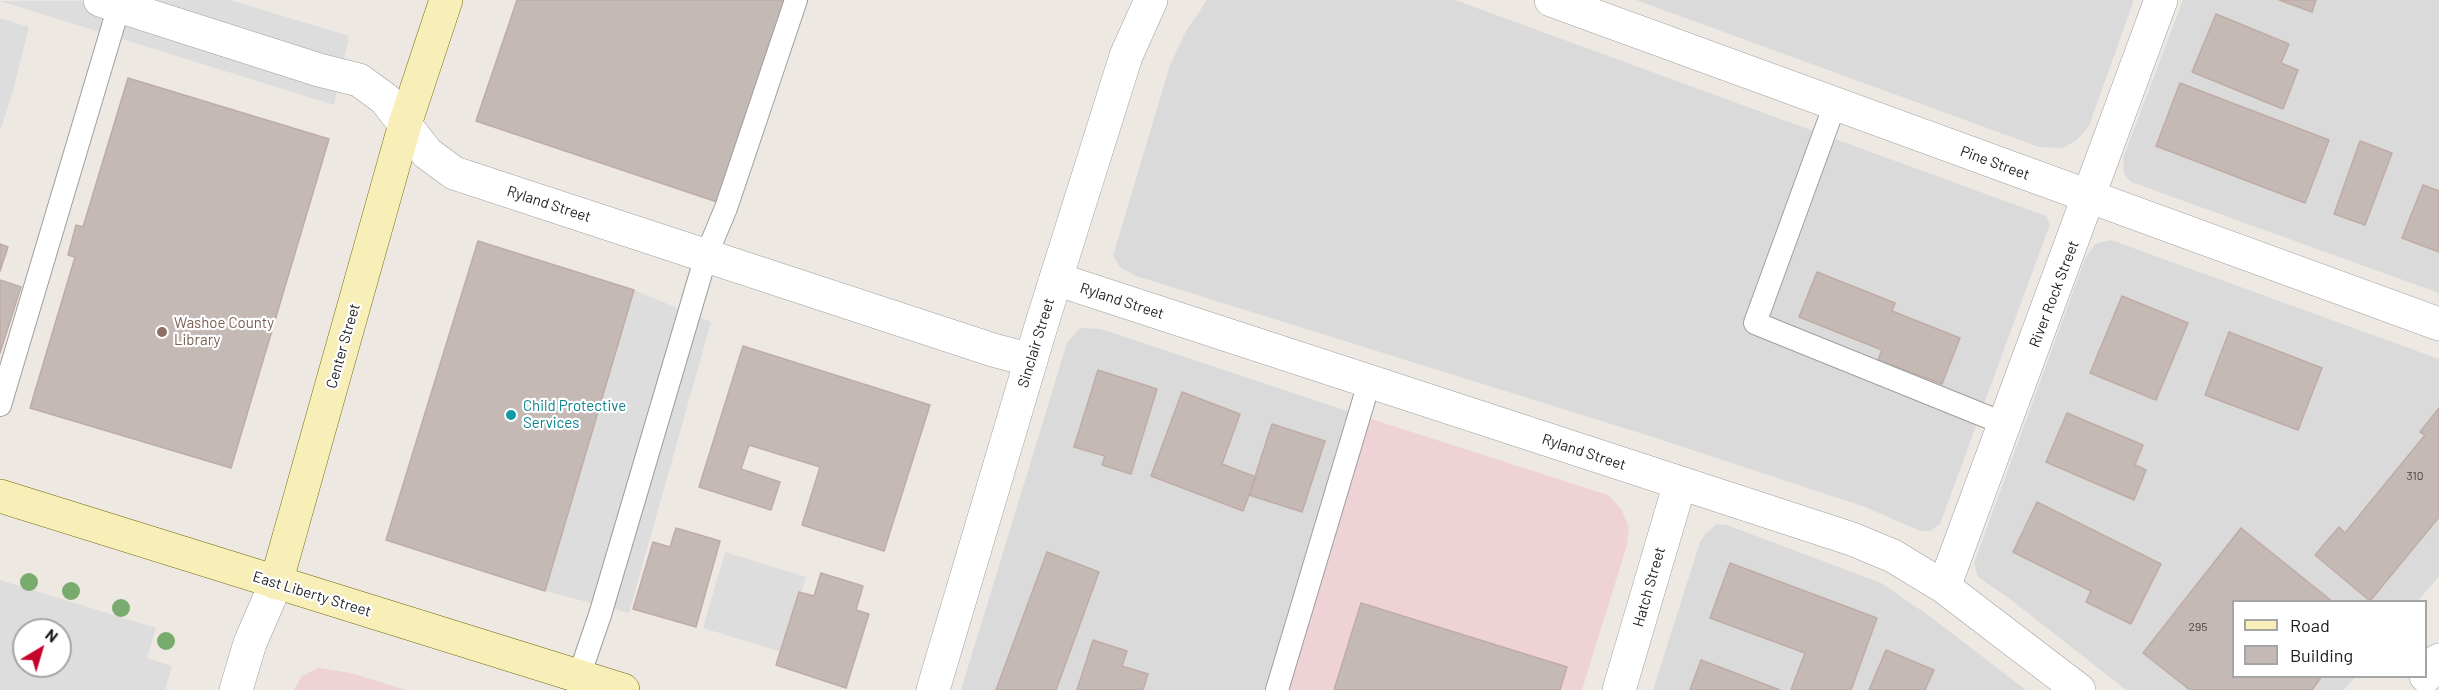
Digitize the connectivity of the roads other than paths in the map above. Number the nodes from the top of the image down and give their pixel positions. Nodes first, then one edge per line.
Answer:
1 (446, 0) edge
2 (796, 0) edge
3 (1151, 0) edge
4 (1551, 0) edge
5 (2161, 0) edge
6 (110, 3) edge
7 (1835, 104) junction
8 (405, 124) junction
9 (2090, 198) junction
10 (706, 256) junction
11 (1056, 279) junction
12 (2439, 324) edge
13 (1030, 360) junction
14 (1369, 383) junction
15 (0, 405) edge
16 (2005, 424) junction
17 (1680, 483) junction
18 (0, 496) edge
19 (276, 583) junction
20 (1944, 587) junction
21 (2439, 660) edge
22 (2427, 674) edge
23 (579, 676) junction
24 (2423, 678) edge
25 (236, 690) edge
26 (624, 690) edge
27 (933, 690) edge
28 (1277, 690) edge
29 (1619, 690) edge
30 (2079, 690) edge
31 (2414, 690) edge

1 - 8 main road, Center Street
2 - 10 lane
3 - 11 street, Sinclair Street
4 - 7 street, Pine Street
5 - 9 street, River Rock Street
6 - 8 street, Ryland Street
6 - 15 lane
7 - 9 street, Pine Street
7 - 16 lane
8 - 10 street, Ryland Street
8 - 19 main road, Center Street
9 - 12 street, Pine Street
9 - 16 street, River Rock Street
10 - 13 street, Ryland Street
10 - 23 lane
11 - 13 street, Sinclair Street
11 - 14 street, Ryland Street
13 - 27 street, Sinclair Street
14 - 17 street, Ryland Street
14 - 28 lane
16 - 20 street, River Rock Street
17 - 20 street, Ryland Street
17 - 29 street, Hatch Street
18 - 19 main road, East Liberty Street
19 - 23 main road, East Liberty Street
19 - 25 street, Center Street
20 - 30 street, Ryland Street
21 - 22 street
23 - 26 main road, East Liberty Street
24 - 31 street

